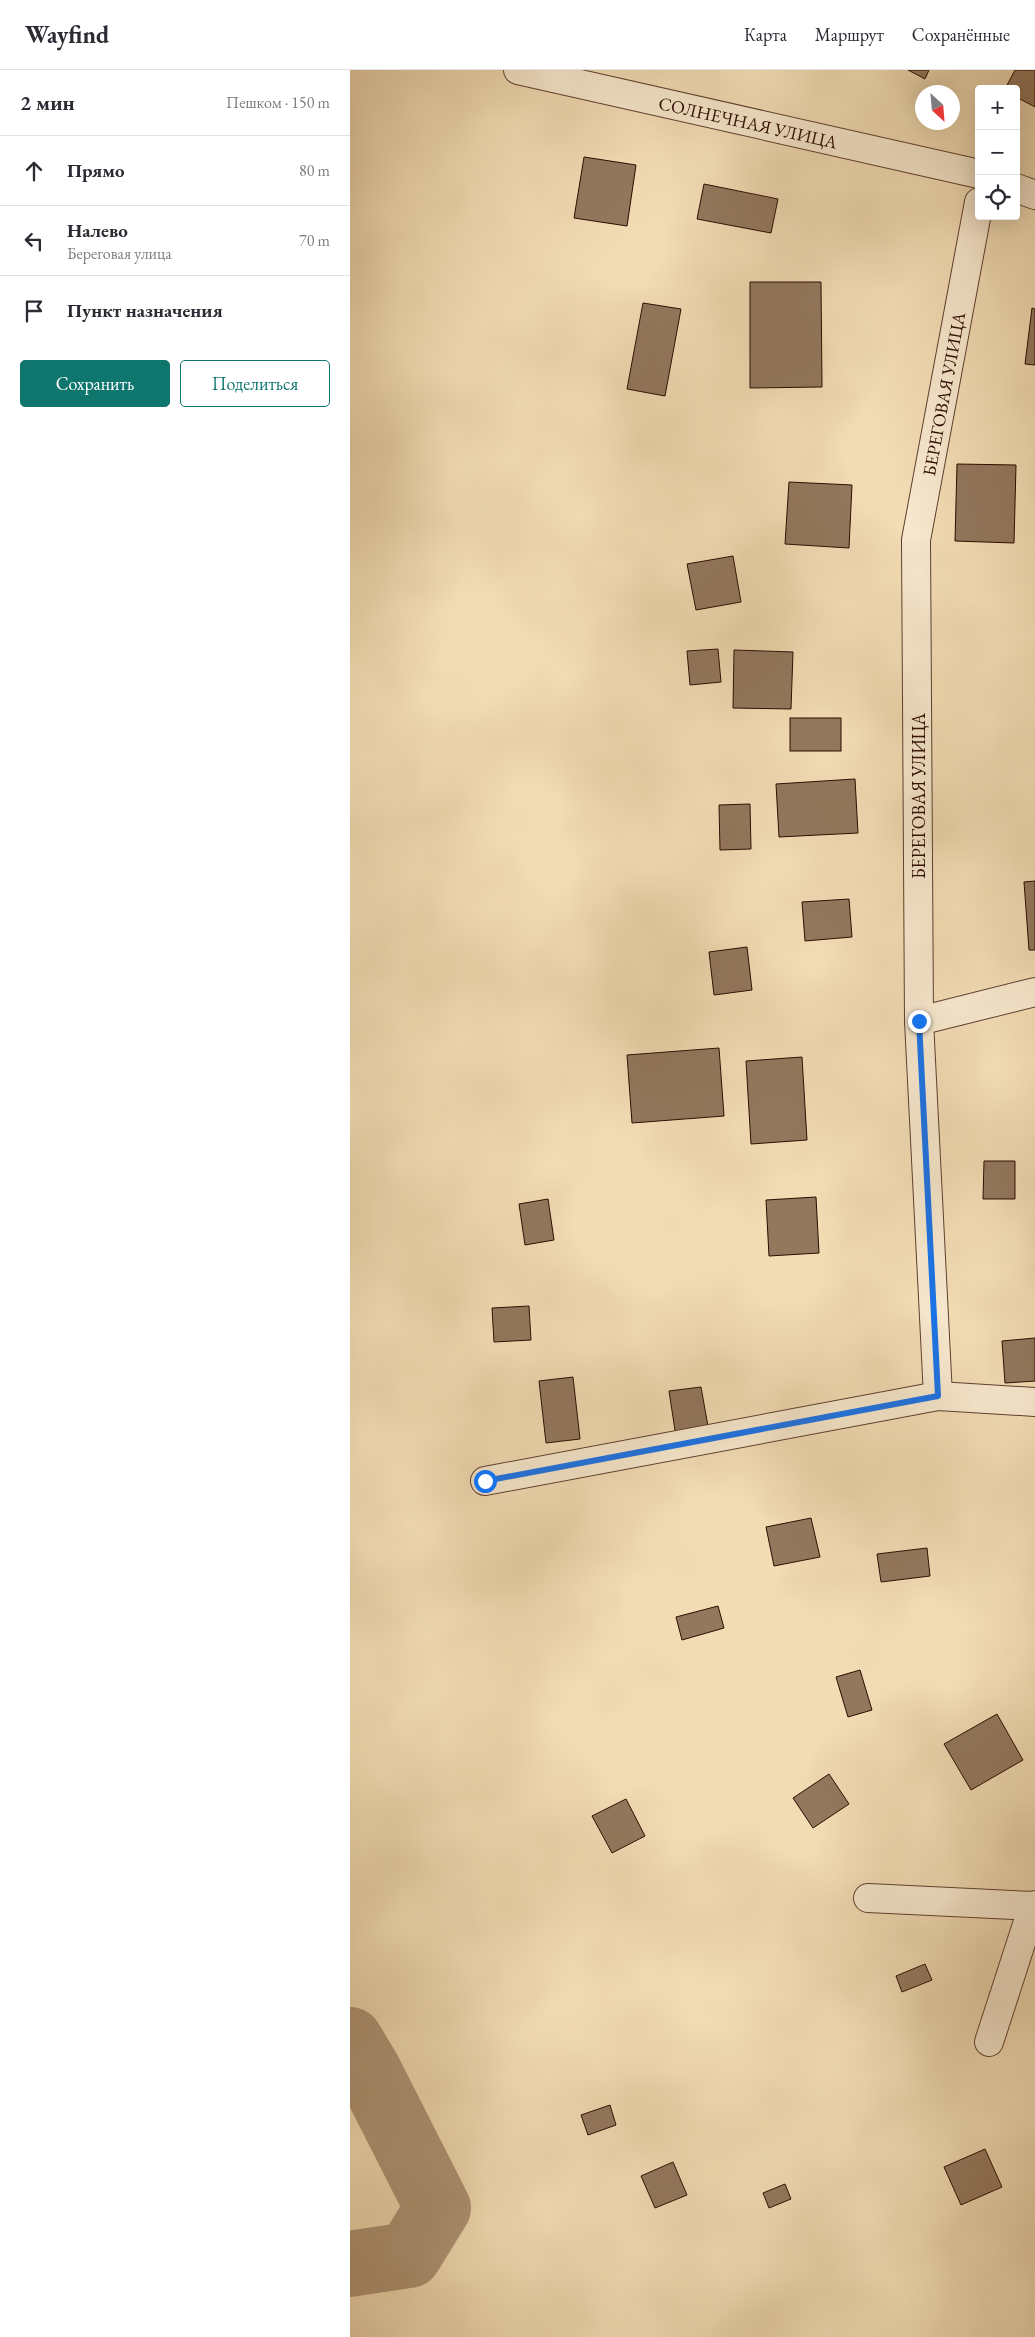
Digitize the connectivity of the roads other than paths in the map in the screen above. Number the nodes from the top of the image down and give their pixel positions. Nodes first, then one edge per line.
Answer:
1 (518, 70) edge
2 (975, 173) edge
3 (1020, 189) edge
4 (1035, 195) edge
5 (976, 220) edge
6 (1035, 992) edge
7 (919, 1021) junction
8 (938, 1396) junction
9 (1035, 1402) edge
10 (485, 1481) dead end
11 (868, 1898) dead end
12 (1034, 1905) edge
13 (988, 2042) dead end

1 - 2 street, СОЛНЕЧНАЯ УЛИЦА
3 - 4 street
5 - 7 street, БЕРЕГОВАЯ УЛИЦА
6 - 7 street
7 - 8 street, БЕРЕГОВАЯ УЛИЦА
8 - 9 street
8 - 10 street
11 - 12 street
12 - 13 street

